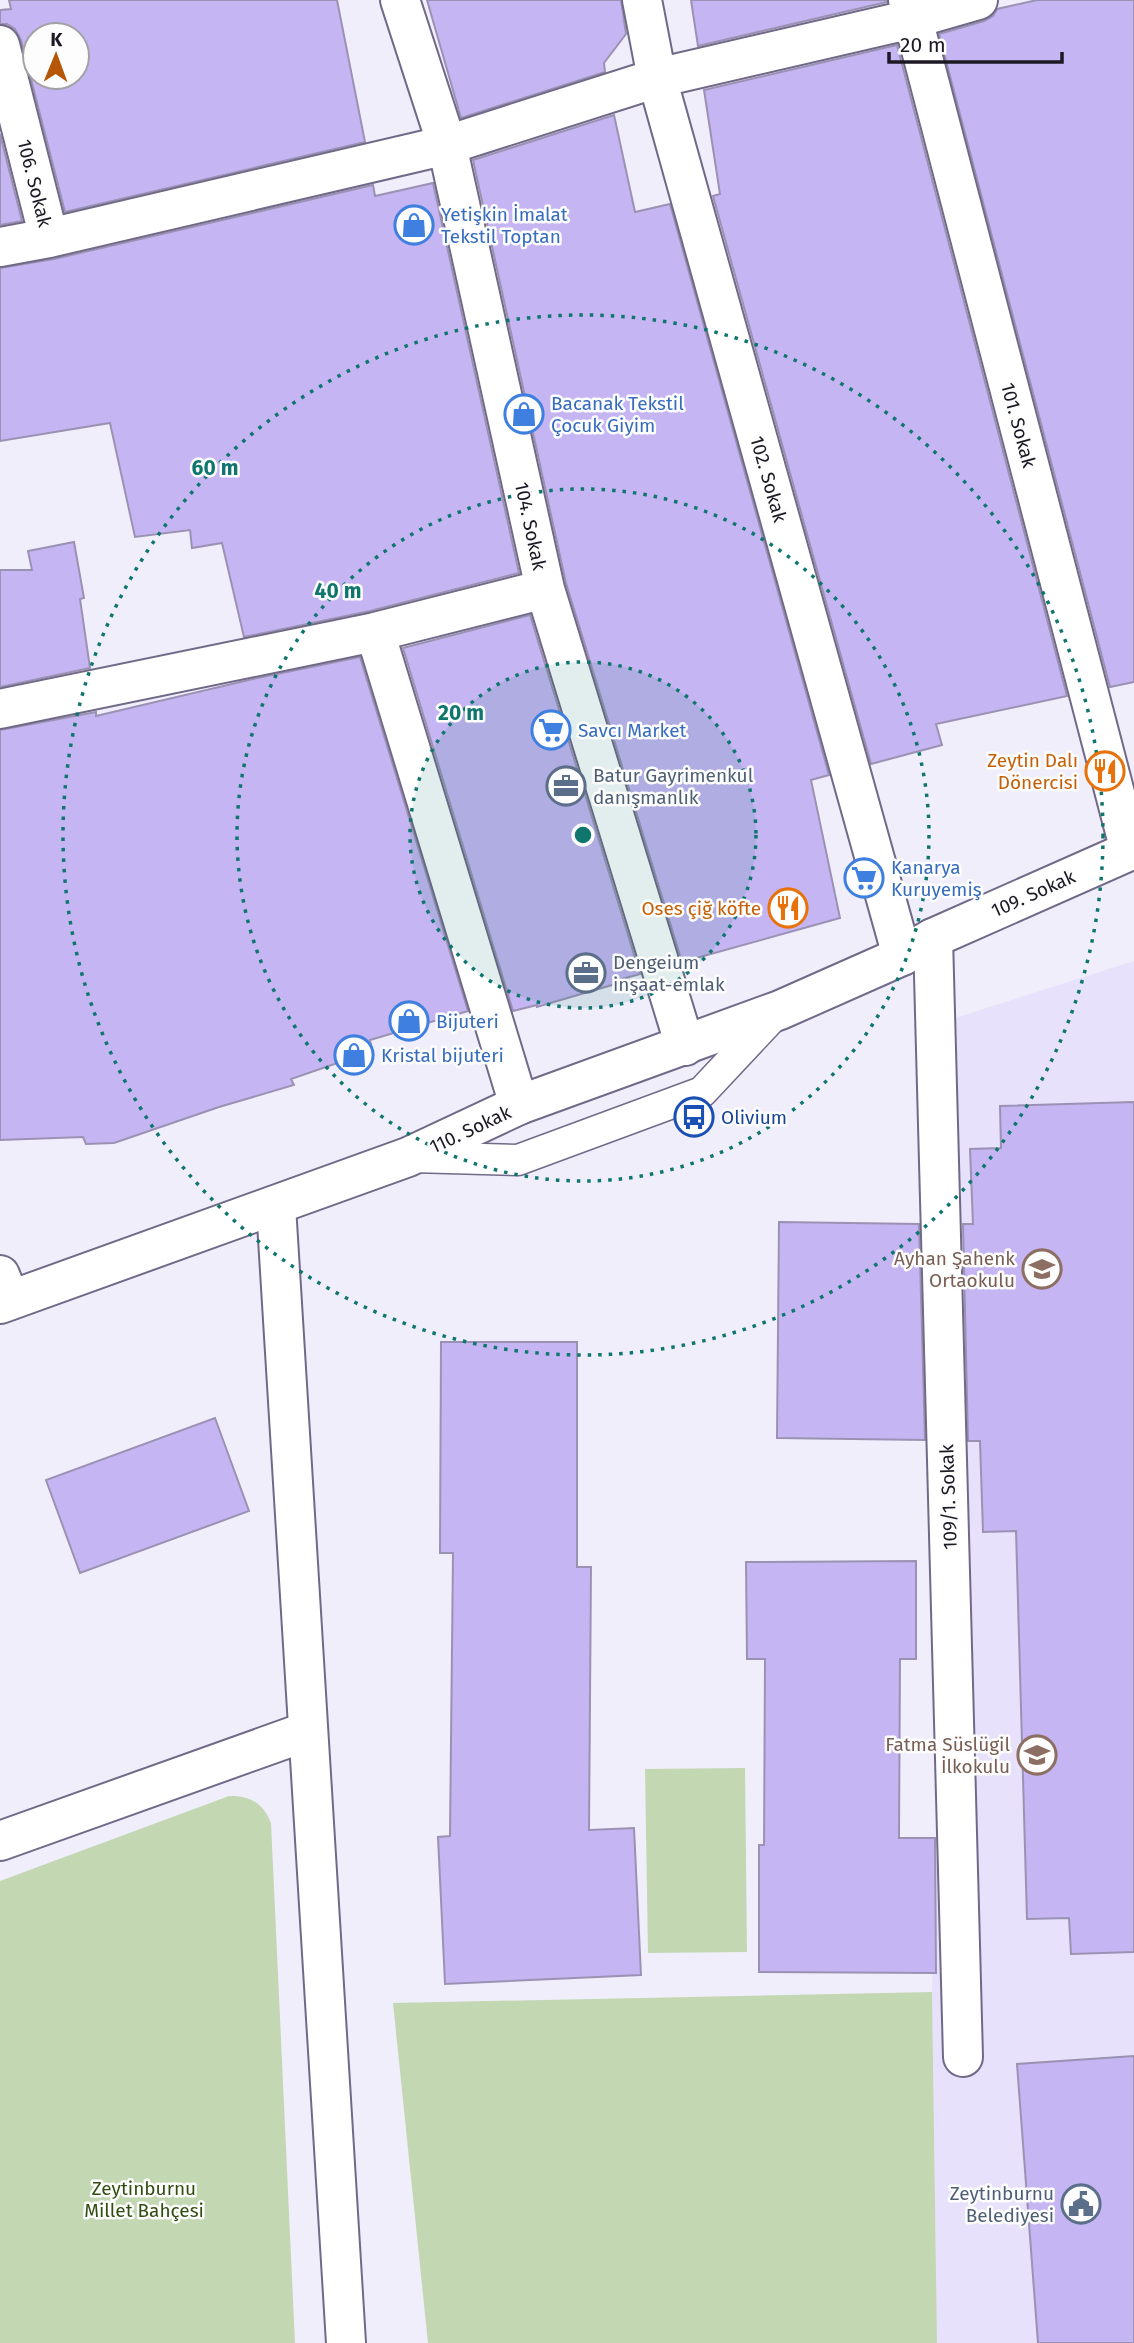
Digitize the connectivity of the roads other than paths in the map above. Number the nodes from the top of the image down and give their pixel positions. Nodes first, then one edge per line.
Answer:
1 (400, 0) edge
2 (642, 0) edge
3 (978, 0) edge
4 (910, 9) edge
5 (0, 45) edge
6 (657, 78) junction
7 (447, 145) junction
8 (49, 238) junction
9 (0, 247) edge
10 (545, 589) junction
11 (375, 632) junction
12 (0, 709) edge
13 (1132, 850) edge
14 (917, 947) junction
15 (780, 1010) junction
16 (685, 1046) junction
17 (519, 1105) junction
18 (408, 1157) junction
19 (276, 1206) junction
20 (3, 1293) edge
21 (308, 1731) junction
22 (0, 1841) edge
23 (962, 2057) dead end
24 (346, 2343) edge

1 - 7 street, 104. Sokak
2 - 6 street, 102. Sokak
3 - 4 street
4 - 6 street
4 - 13 street, 101. Sokak
5 - 8 street, 106. Sokak
6 - 7 street
6 - 14 street, 102. Sokak
7 - 8 street
7 - 10 street, 104. Sokak
8 - 9 street
10 - 11 street
10 - 16 street, 104. Sokak
11 - 12 street
11 - 17 street
13 - 14 street, 109. Sokak
14 - 15 street, 110. Sokak
14 - 23 street, 109/1. Sokak
15 - 16 street, 110. Sokak
15 - 18 lane
16 - 17 street, 110. Sokak
17 - 18 street, 110. Sokak
18 - 19 street, 110. Sokak
19 - 20 street, 110. Sokak
19 - 21 street
21 - 22 street
21 - 24 street

